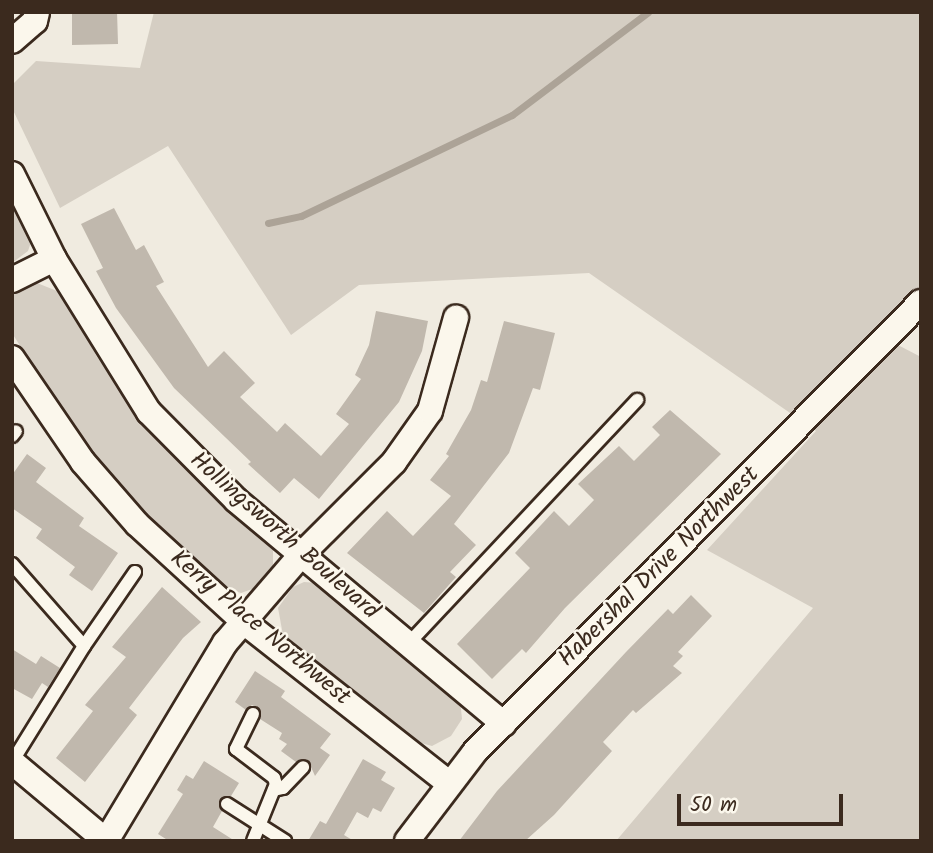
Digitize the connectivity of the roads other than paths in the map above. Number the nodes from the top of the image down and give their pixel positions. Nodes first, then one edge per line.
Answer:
1 (37, 12) edge
2 (12, 41) edge
3 (12, 174) edge
4 (54, 259) junction
5 (12, 280) edge
6 (921, 302) edge
7 (456, 317) dead end
8 (12, 358) edge
9 (637, 400) dead end
10 (301, 555) junction
11 (12, 564) edge
12 (135, 572) dead end
13 (244, 622) junction
14 (408, 645) junction
15 (84, 646) junction
16 (253, 714) dead end
17 (504, 724) junction
18 (12, 762) edge
19 (303, 767) dead end
20 (447, 782) junction
21 (274, 790) junction
22 (226, 804) dead end
23 (260, 825) junction
24 (106, 841) edge
25 (253, 841) edge
26 (285, 841) edge
27 (407, 841) edge

1 - 2 street
3 - 4 street, Hollingsworth Boulevard
4 - 5 street
4 - 10 street, Hollingsworth Boulevard
6 - 17 street, Habershal Drive Northwest
7 - 10 street
8 - 13 street, Kerry Place Northwest
9 - 14 lane
10 - 13 street
10 - 14 street, Hollingsworth Boulevard
11 - 15 lane
12 - 15 lane
13 - 20 street, Kerry Place Northwest
13 - 24 street
14 - 17 street, Hollingsworth Boulevard
15 - 18 lane
16 - 21 lane
17 - 20 street, Habershal Drive Northwest
18 - 24 street
19 - 21 lane
20 - 27 street, Habershal Drive Northwest
21 - 23 lane
22 - 23 lane
23 - 25 lane
23 - 26 lane

